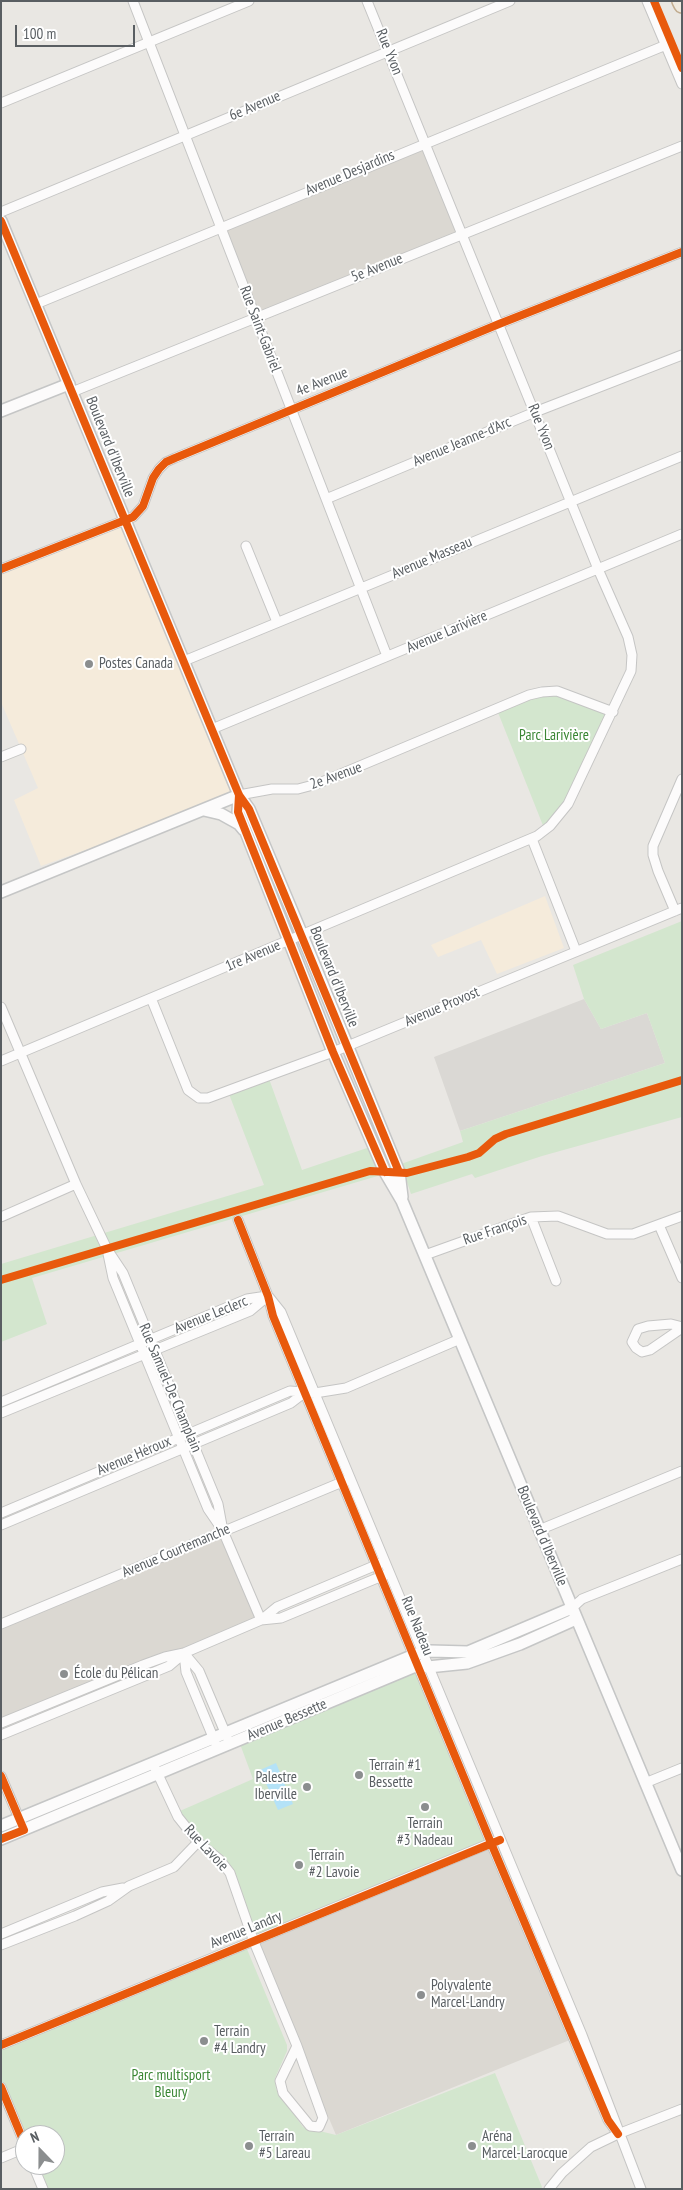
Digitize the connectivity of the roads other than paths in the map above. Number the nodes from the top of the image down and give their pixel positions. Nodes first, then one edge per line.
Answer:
1 (133, 1) edge
2 (249, 1) edge
3 (368, 1) edge
4 (510, 1) edge
5 (648, 1) edge
6 (680, 1) edge
7 (682, 5) edge
8 (149, 42) junction
9 (666, 45) junction
10 (388, 50) junction
11 (682, 84) edge
12 (1, 103) edge
13 (185, 136) junction
14 (425, 142) junction
15 (682, 146) edge
16 (1, 212) edge
17 (1, 221) edge
18 (220, 227) junction
19 (462, 234) junction
20 (682, 252) edge
21 (36, 304) junction
22 (256, 318) junction
23 (499, 324) junction
24 (682, 355) edge
25 (70, 388) junction
26 (291, 409) junction
27 (1, 411) edge
28 (535, 412) junction
29 (682, 456) edge
30 (326, 499) junction
31 (571, 500) junction
32 (125, 520) junction
33 (682, 534) edge
34 (246, 546) dead end
35 (1, 569) edge
36 (598, 569) junction
37 (361, 588) junction
38 (277, 622) junction
39 (387, 656) junction
40 (184, 662) junction
41 (613, 712) junction
42 (212, 729) junction
43 (21, 750) dead end
44 (1, 757) edge
45 (682, 779) edge
46 (239, 796) junction
47 (204, 810) junction
48 (247, 835) junction
49 (532, 839) junction
50 (1, 892) edge
51 (678, 909) edge
52 (302, 935) junction
53 (289, 940) junction
54 (576, 951) junction
55 (151, 998) junction
56 (1, 1006) edge
57 (347, 1046) junction
58 (333, 1052) junction
59 (21, 1053) junction
60 (1, 1061) edge
61 (76, 1184) junction
62 (402, 1201) junction
63 (682, 1216) edge
64 (1, 1217) edge
65 (531, 1217) junction
66 (238, 1220) dead end
67 (659, 1225) junction
68 (107, 1249) junction
69 (425, 1255) junction
70 (682, 1278) edge
71 (556, 1281) dead end
72 (268, 1296) junction
73 (682, 1327) edge
74 (460, 1339) junction
75 (150, 1340) junction
76 (140, 1343) junction
77 (154, 1350) junction
78 (144, 1354) junction
79 (71, 1372) junction
80 (75, 1383) junction
81 (304, 1393) junction
82 (315, 1393) junction
83 (1, 1402) edge
84 (1, 1413) edge
85 (188, 1433) junction
86 (178, 1437) junction
87 (194, 1444) junction
88 (184, 1448) junction
89 (682, 1471) edge
90 (346, 1480) junction
91 (48, 1493) junction
92 (53, 1504) junction
93 (1, 1512) edge
94 (1, 1525) edge
95 (539, 1530) junction
96 (223, 1531) junction
97 (682, 1559) edge
98 (381, 1563) junction
99 (385, 1574) junction
100 (574, 1614) junction
101 (261, 1620) junction
102 (1, 1624) edge
103 (515, 1632) junction
104 (520, 1644) junction
105 (184, 1653) junction
106 (421, 1660) junction
107 (1, 1723) edge
108 (1, 1735) edge
109 (220, 1736) junction
110 (230, 1745) junction
111 (218, 1750) junction
112 (682, 1768) edge
113 (155, 1769) junction
114 (1, 1776) edge
115 (645, 1783) junction
116 (21, 1824) junction
117 (1, 1826) edge
118 (1, 1839) edge
119 (496, 1841) junction
120 (198, 1842) junction
121 (682, 1870) edge
122 (129, 1886) junction
123 (1, 1934) edge
124 (254, 1942) junction
125 (1, 1945) edge
126 (1, 2045) edge
127 (297, 2046) junction
128 (1, 2087) edge
129 (682, 2109) edge
130 (16, 2125) edge
131 (618, 2134) junction
132 (15, 2151) edge
133 (1, 2158) edge
134 (37, 2175) edge
135 (43, 2189) edge
136 (549, 2189) edge
137 (641, 2189) edge

1 - 8 street, Rue Saint-Gabriel
2 - 8 street
3 - 10 street, Rue Yvon
4 - 10 street, 6e Avenue
5 - 9 street
6 - 7 highway
8 - 12 street
8 - 13 street, Rue Saint-Gabriel
9 - 11 street
9 - 14 street, Avenue Desjardins
10 - 13 street, 6e Avenue
10 - 14 street, Rue Yvon
13 - 16 street, 6e Avenue
13 - 18 street, Rue Saint-Gabriel
14 - 18 street, Avenue Desjardins
14 - 19 street, Rue Yvon
15 - 19 street, 5e Avenue
17 - 21 street, Boulevard d'Iberville
18 - 21 street, Avenue Desjardins
18 - 22 street, Rue Saint-Gabriel
19 - 22 street, 5e Avenue
19 - 23 street, Rue Yvon
20 - 23 street, 4e Avenue
21 - 25 street, Boulevard d'Iberville
22 - 25 street, 5e Avenue
22 - 26 street, Rue Saint-Gabriel
23 - 26 street, 4e Avenue
23 - 28 street, Rue Yvon
24 - 28 street, Avenue Jeanne-d'Arc
25 - 27 street, 5e Avenue
25 - 32 street, Boulevard d'Iberville
26 - 30 street, Rue Saint-Gabriel
26 - 32 street, 4e Avenue
28 - 30 street, Avenue Jeanne-d'Arc
28 - 31 street, Rue Yvon
29 - 31 street, Avenue Masseau
30 - 37 street, Rue Saint-Gabriel
31 - 36 street, Rue Yvon
31 - 37 street, Avenue Masseau
32 - 35 street, 4e Avenue
32 - 40 street, Boulevard d'Iberville
33 - 36 street, Avenue Larivière
34 - 38 street
36 - 39 street, Avenue Larivière
36 - 41 street, Rue Yvon
37 - 38 street, Avenue Masseau
37 - 39 street, Rue Saint-Gabriel
38 - 40 street, Avenue Masseau
39 - 42 street, Avenue Larivière
40 - 42 street, Boulevard d'Iberville
41 - 46 street, 2e Avenue
41 - 49 street, Rue Yvon
42 - 46 street, Boulevard d'Iberville
43 - 44 street
45 - 51 street
46 - 47 street, 2e Avenue
46 - 48 street, Boulevard d'Iberville
46 - 52 street, Boulevard d'Iberville
47 - 48 street
47 - 50 street, 2e Avenue
48 - 53 street, Boulevard d'Iberville
49 - 52 street, 1re Avenue
49 - 54 street
51 - 54 street, Avenue Provost
52 - 53 street, 1re Avenue
52 - 57 street, Boulevard d'Iberville
53 - 55 street, 1re Avenue
53 - 58 street, Boulevard d'Iberville
54 - 57 street, Avenue Provost
55 - 58 street, Avenue Provost
55 - 59 street, 1re Avenue
56 - 59 street, Rue Samuel-De Champlain
57 - 58 street, Avenue Provost
57 - 62 street, Boulevard d'Iberville
58 - 62 street, Boulevard d'Iberville
59 - 60 street, 1re Avenue
59 - 61 street, Rue Samuel-De Champlain
61 - 64 street
61 - 68 street, Rue Samuel-De Champlain
62 - 69 street, Boulevard d'Iberville
63 - 67 street, Rue François
65 - 67 street, Rue François
65 - 69 street, Rue François
65 - 71 street
66 - 72 street
67 - 70 street
68 - 75 street, Rue Samuel-De Champlain
68 - 76 street, Rue Samuel-De Champlain
69 - 74 street, Boulevard d'Iberville
72 - 75 street, Avenue Leclerc
72 - 77 street, Avenue Leclerc
72 - 81 street, Rue Nadeau
72 - 82 street, Rue Nadeau
73 - 73 street
74 - 82 street, Avenue Héroux
74 - 95 street, Boulevard d'Iberville
75 - 76 street, Avenue Leclerc
75 - 77 street, Rue Samuel-De Champlain
76 - 78 street, Rue Samuel-De Champlain
76 - 79 street, Avenue Leclerc
77 - 78 street, Avenue Leclerc
77 - 85 street, Rue Samuel-De Champlain
78 - 80 street, Avenue Leclerc
78 - 86 street, Rue Samuel-De Champlain
79 - 80 street
79 - 83 street, Avenue Leclerc
80 - 84 street, Avenue Leclerc
81 - 82 street, Avenue Héroux
81 - 85 street, Avenue Héroux
81 - 87 street, Avenue Héroux
81 - 90 street, Rue Nadeau
82 - 90 street, Rue Nadeau
85 - 86 street, Avenue Héroux
85 - 87 street, Rue Samuel-De Champlain
86 - 88 street, Rue Samuel-De Champlain
86 - 91 street, Avenue Héroux
87 - 88 street, Avenue Héroux
87 - 96 street, Rue Samuel-De Champlain
88 - 92 street, Avenue Héroux
88 - 96 street, Rue Samuel-De Champlain
89 - 95 street
90 - 96 street, Avenue Courtemanche
90 - 98 street, Rue Nadeau
91 - 92 street
91 - 93 street, Avenue Héroux
92 - 94 street, Avenue Héroux
95 - 100 street, Boulevard d'Iberville
96 - 101 street, Rue Samuel-De Champlain
96 - 102 street, Avenue Courtemanche
97 - 100 street
98 - 99 street, Rue Nadeau
98 - 101 street
99 - 101 street
99 - 106 street, Rue Nadeau
100 - 103 street, Avenue Bessette
100 - 104 street, Avenue Bessette
100 - 115 street, Boulevard d'Iberville
101 - 105 street
103 - 104 street
103 - 106 street, Avenue Bessette
104 - 106 street, Avenue Bessette
105 - 107 street
105 - 108 street
105 - 109 street
106 - 109 street, Avenue Bessette
106 - 110 street, Avenue Bessette
106 - 119 street, Rue Nadeau
109 - 110 street
109 - 111 street
109 - 113 street, Avenue Bessette
110 - 111 street, Avenue Bessette
111 - 113 street, Avenue Bessette
112 - 115 street
113 - 116 street, Avenue Bessette
113 - 120 street, Rue Lavoie
114 - 116 street
115 - 121 street, Boulevard d'Iberville
116 - 117 street, Avenue Bessette
116 - 118 street, Avenue Bessette
119 - 124 street, Avenue Landry
119 - 131 street, Rue Nadeau
120 - 122 street
120 - 124 street, Rue Lavoie
122 - 123 street
122 - 125 street
124 - 126 street, Avenue Landry
124 - 127 street, Rue Lavoie
127 - 127 street, Rue Lavoie
128 - 130 street
129 - 131 street
131 - 136 street
131 - 137 street, Rue Nadeau
132 - 133 street
134 - 135 street

